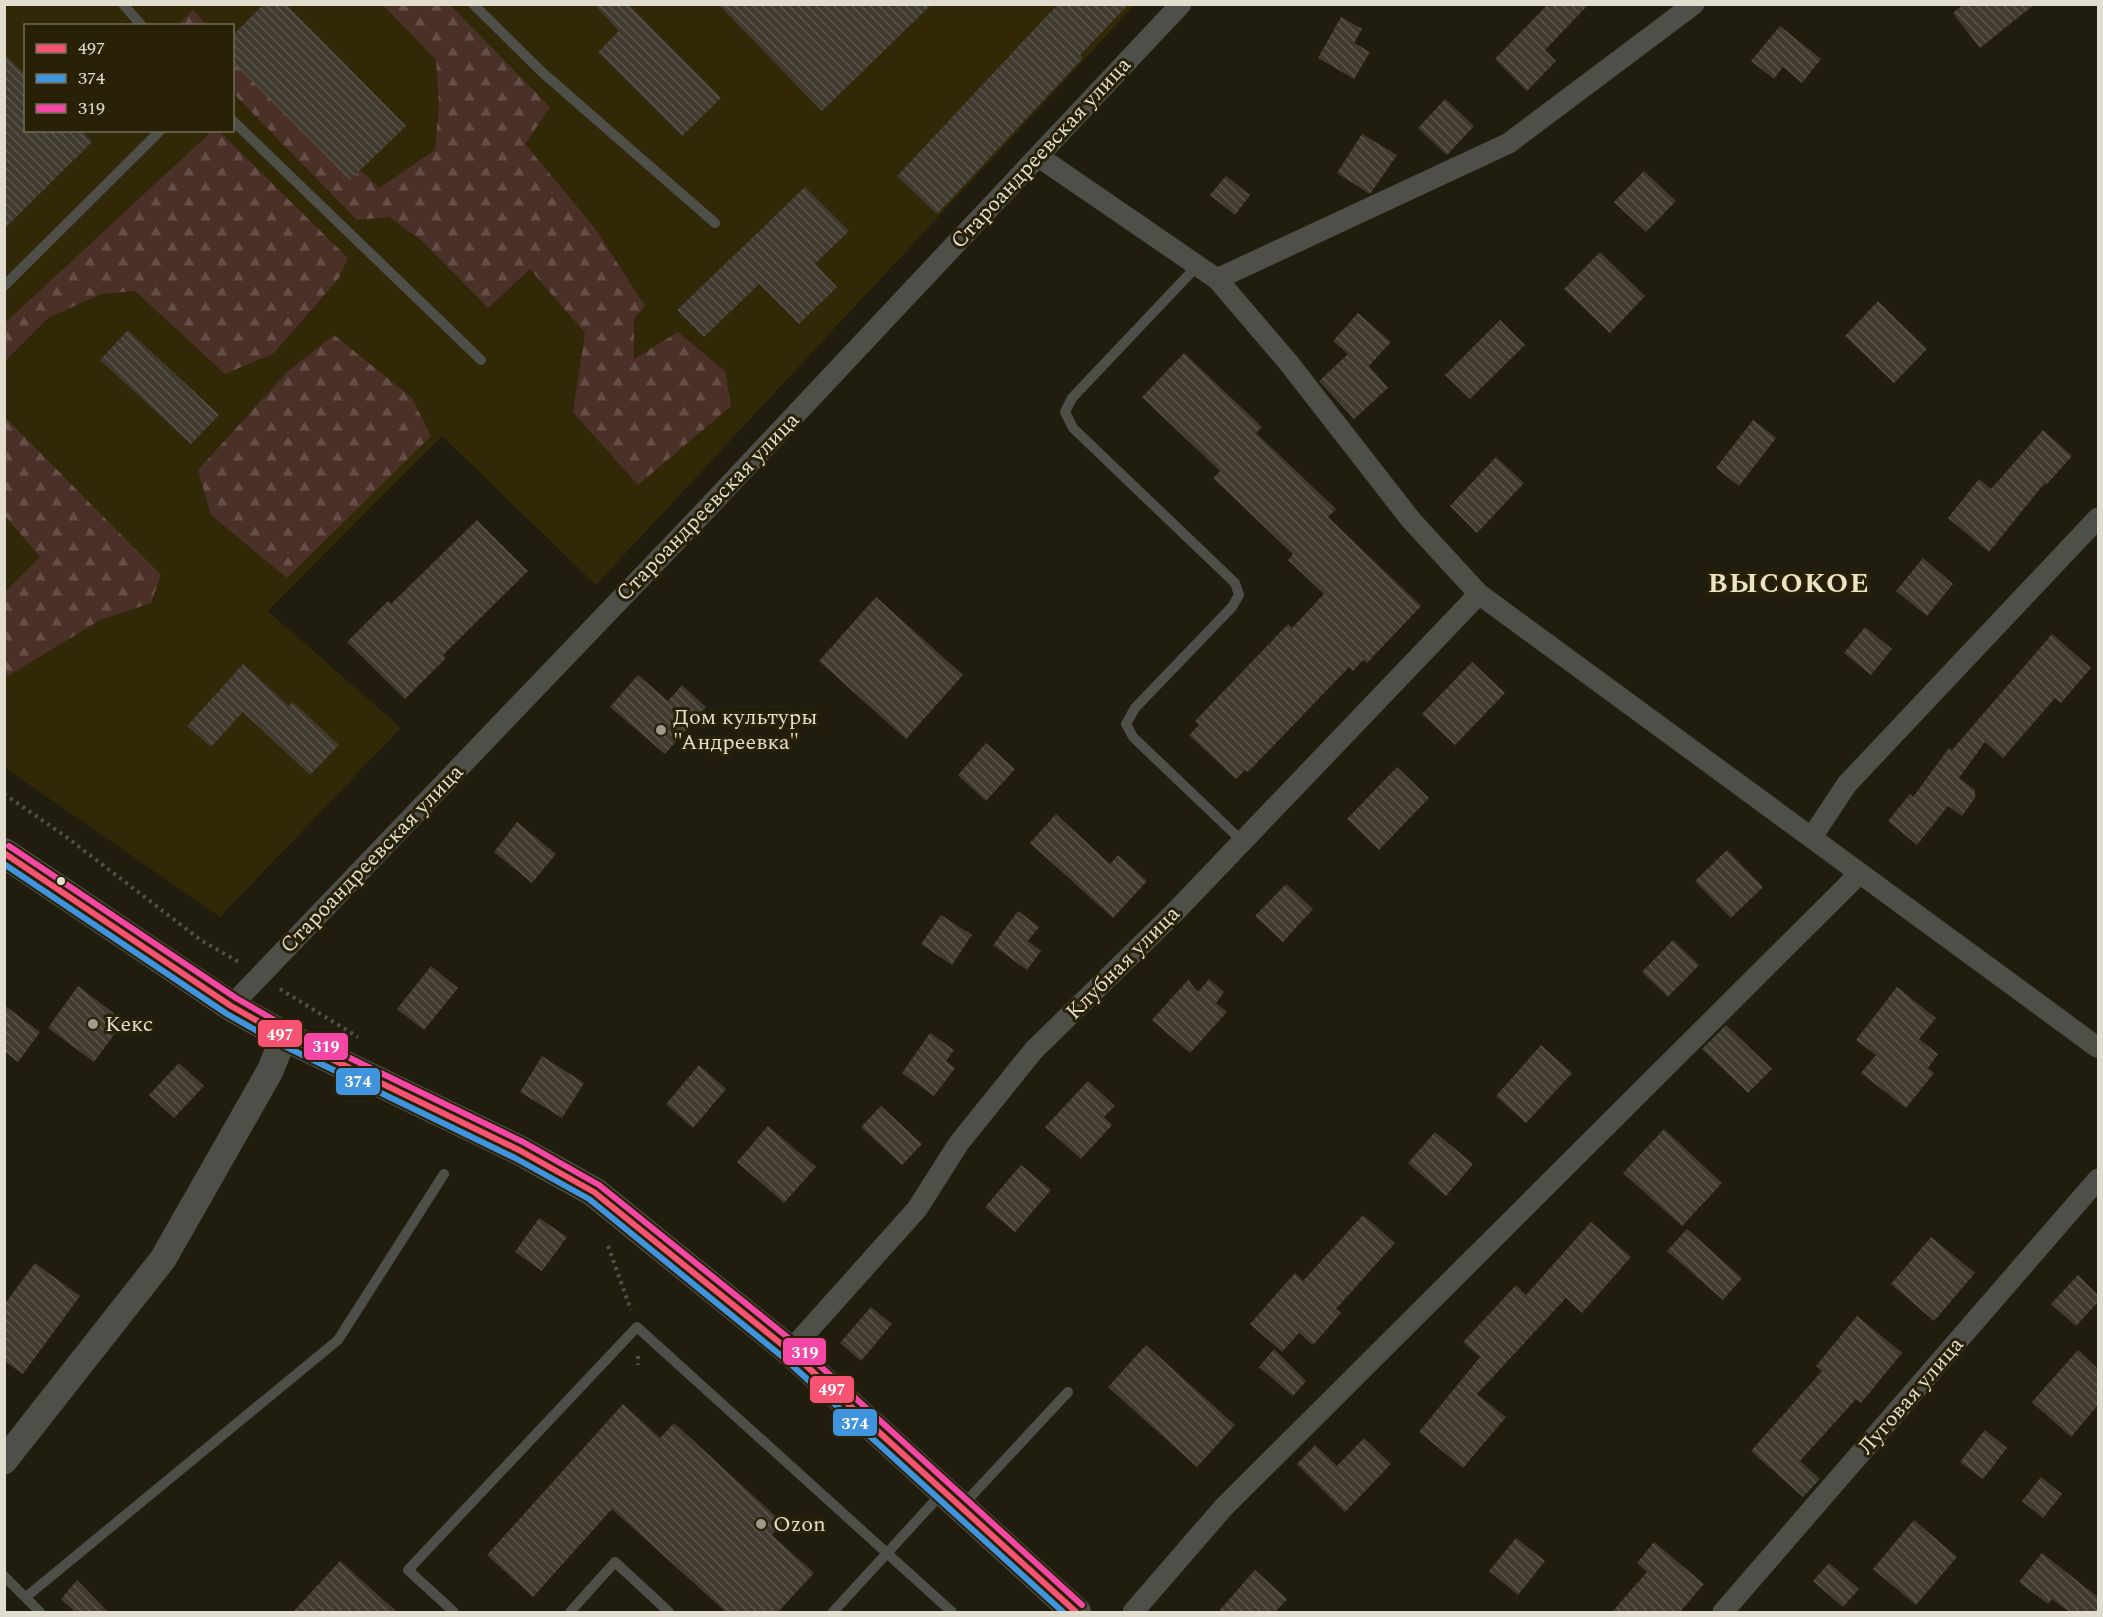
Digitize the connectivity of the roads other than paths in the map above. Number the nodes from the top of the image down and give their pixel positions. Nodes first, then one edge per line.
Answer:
1 (123, 4) edge
2 (473, 4) edge
3 (1180, 4) edge
4 (1694, 4) edge
5 (140, 24) edge
6 (234, 122) edge
7 (159, 132) edge
8 (1039, 157) junction
9 (715, 223) dead end
10 (1198, 265) junction
11 (1218, 279) junction
12 (4, 286) edge
13 (482, 360) dead end
14 (2098, 518) edge
15 (1479, 594) junction
16 (1812, 837) junction
17 (1242, 841) junction
18 (4, 853) edge
19 (1859, 874) junction
20 (231, 1006) junction
21 (285, 1036) junction
22 (2098, 1047) edge
23 (444, 1174) dead end
24 (2098, 1179) edge
25 (790, 1351) junction
26 (1068, 1392) dead end
27 (8, 1448) edge
28 (952, 1499) junction
29 (887, 1553) junction
30 (4, 1576) edge
31 (26, 1598) junction
32 (40, 1612) edge
33 (454, 1612) edge
34 (570, 1612) edge
35 (669, 1612) edge
36 (833, 1612) edge
37 (952, 1612) edge
38 (1076, 1612) edge
39 (1133, 1612) edge
40 (1723, 1612) edge

1 - 5 lane
2 - 9 lane
3 - 8 street, Староандреевская улица
4 - 11 street
6 - 13 lane
7 - 12 lane
8 - 10 street
8 - 20 street, Староандреевская улица
10 - 11 street
10 - 17 lane
11 - 15 street
14 - 16 street
15 - 16 street
15 - 17 street, Клубная улица
16 - 19 street
17 - 25 street, Клубная улица
18 - 20 main road
19 - 22 street
19 - 39 street
20 - 21 main road
21 - 25 main road
21 - 27 street
23 - 31 lane
24 - 40 street, Луговая улица
25 - 28 main road
26 - 28 lane
28 - 29 lane
28 - 38 main road
29 - 33 lane
29 - 36 lane
29 - 37 lane
30 - 31 lane
31 - 32 lane
34 - 35 lane

